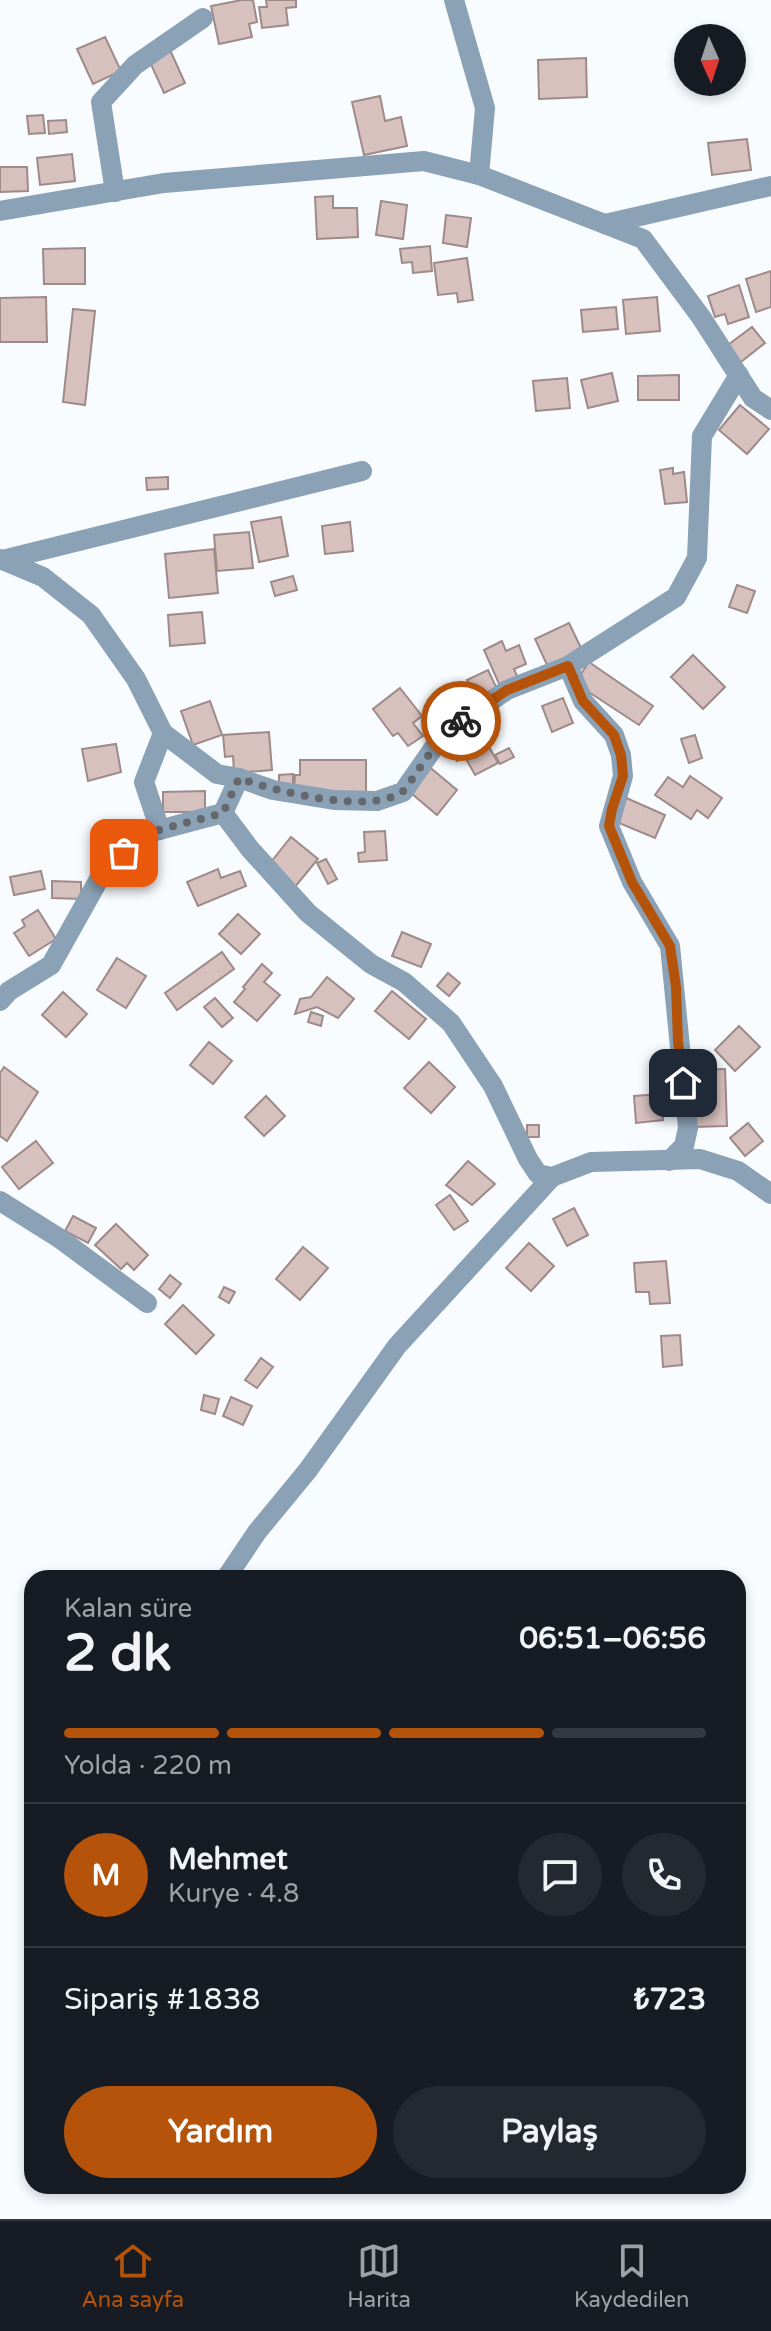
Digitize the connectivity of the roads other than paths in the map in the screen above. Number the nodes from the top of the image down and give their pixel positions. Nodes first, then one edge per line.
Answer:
1 (454, 0) edge
2 (203, 18) dead end
3 (479, 175) junction
4 (771, 186) edge
5 (115, 192) junction
6 (0, 211) edge
7 (605, 224) junction
8 (739, 375) junction
9 (771, 410) edge
10 (362, 471) dead end
11 (1, 559) edge
12 (568, 666) junction
13 (163, 733) junction
14 (239, 778) junction
15 (223, 813) junction
16 (160, 830) junction
17 (0, 1001) edge
18 (669, 1161) junction
19 (552, 1177) junction
20 (771, 1194) edge
21 (0, 1201) edge
22 (147, 1303) dead end
23 (231, 1570) edge

1 - 3 street
2 - 5 street
3 - 5 street
3 - 7 street
4 - 7 street
5 - 6 street
7 - 8 street
8 - 9 street
8 - 12 street
10 - 11 street
11 - 13 street
12 - 14 street
12 - 18 street
13 - 14 street
13 - 16 street
14 - 15 street
15 - 16 street
15 - 19 street
16 - 17 street
18 - 19 street
18 - 20 street
19 - 23 street
21 - 22 street

